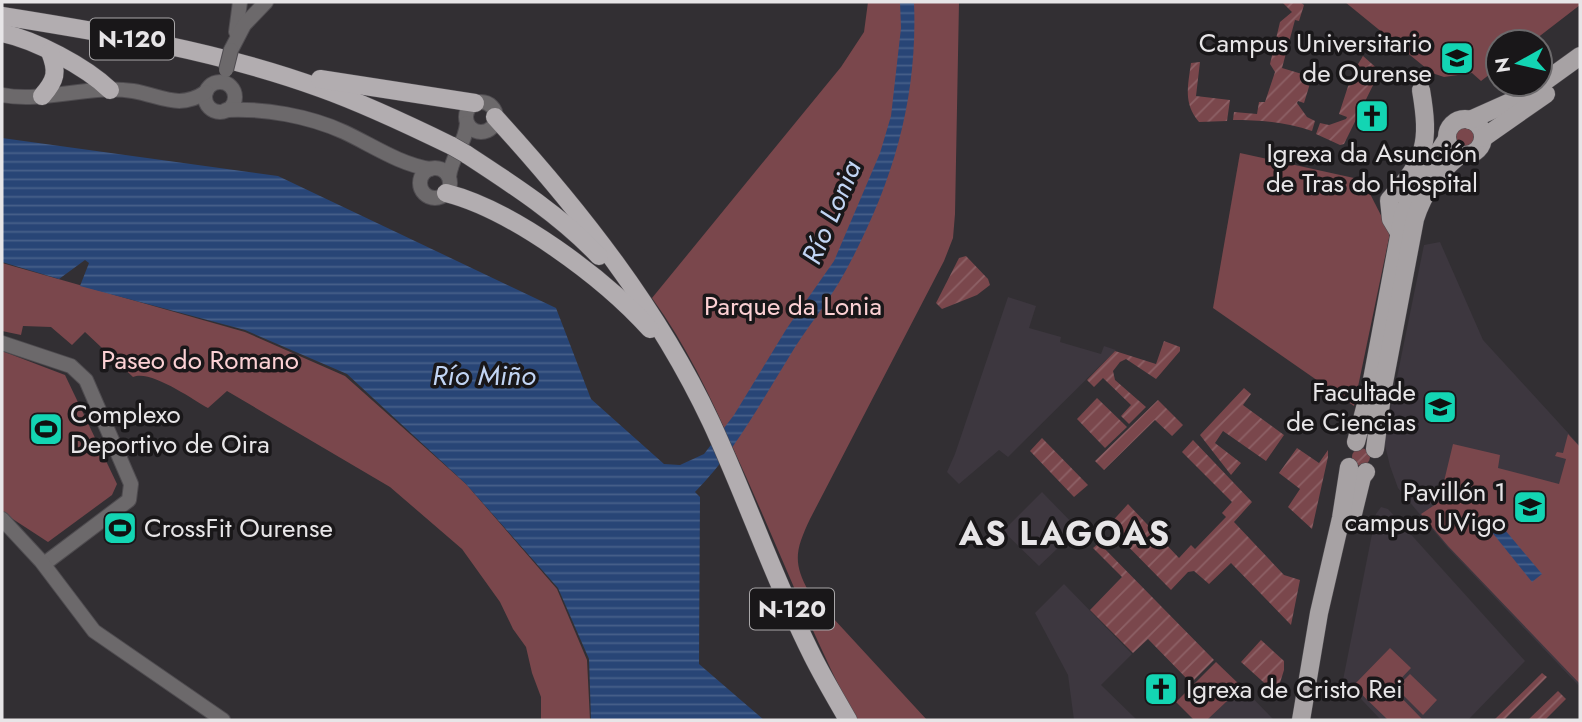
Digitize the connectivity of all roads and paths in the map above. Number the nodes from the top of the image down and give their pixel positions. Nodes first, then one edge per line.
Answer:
1 (240, 2) edge
2 (262, 6) edge
3 (2, 16) edge
4 (2, 33) edge
5 (231, 50) junction
6 (50, 52) junction
7 (1580, 56) edge
8 (261, 69) junction
9 (226, 70) junction
10 (1580, 70) edge
11 (210, 88) junction
12 (110, 90) junction
13 (1421, 90) dead end
14 (232, 92) junction
15 (2, 95) edge
16 (42, 96) junction
17 (165, 100) junction
18 (475, 103) junction
19 (220, 111) junction
20 (270, 112) junction
21 (495, 117) junction
22 (1471, 120) junction
23 (1483, 138) junction
24 (1447, 139) junction
25 (461, 144) junction
26 (386, 153) junction
27 (1461, 155) junction
28 (432, 169) junction
29 (1426, 170) junction
30 (1404, 182) junction
31 (421, 183) junction
32 (447, 185) junction
33 (1399, 234) junction
34 (654, 321) junction
35 (2, 343) edge
36 (679, 362) junction
37 (1356, 442) junction
38 (1375, 449) junction
39 (1357, 470) junction
40 (2, 519) edge
41 (44, 564) junction
42 (223, 720) edge
43 (848, 720) edge
44 (1301, 720) edge
45 (1313, 720) edge

1 - 2 street
1 - 5 street
2 - 5 street
3 - 8 highway, N-120
4 - 6 highway
5 - 9 street, bridge
6 - 12 highway
6 - 16 highway
7 - 22 main road
8 - 18 highway
8 - 25 highway, N-120
9 - 11 street
9 - 14 street
10 - 23 main road
11 - 14 street
11 - 17 street
11 - 19 street
12 - 16 street
12 - 17 street
13 - 30 main road
14 - 19 street
14 - 20 street
15 - 16 street
17 - 19 street
18 - 21 street
18 - 25 street
19 - 20 street
20 - 26 street
21 - 25 street
21 - 34 highway
22 - 23 main road
22 - 24 main road
23 - 27 main road
24 - 27 main road
24 - 29 main road
25 - 28 street
25 - 32 street
25 - 34 highway, N-120
26 - 28 street
26 - 31 street
27 - 38 main road
28 - 31 street
28 - 32 street
29 - 30 main road
29 - 33 main road
30 - 33 main road
31 - 32 street
32 - 36 highway
33 - 37 main road
34 - 36 highway, N-120
35 - 41 street
36 - 43 highway, N-120
37 - 38 main road
37 - 39 main road
38 - 39 main road
39 - 44 main road
39 - 45 main road
40 - 41 street
41 - 42 street

